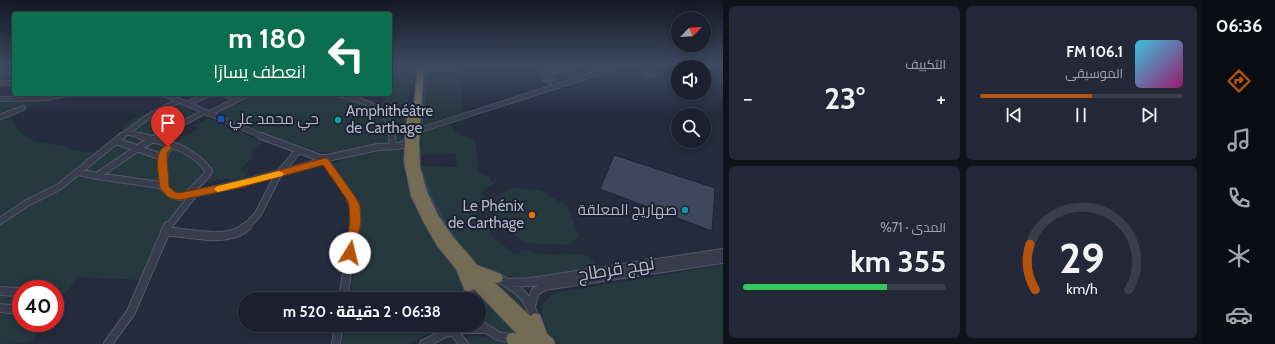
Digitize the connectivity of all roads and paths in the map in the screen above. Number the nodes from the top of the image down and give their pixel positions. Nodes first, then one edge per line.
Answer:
1 (415, 83) edge
2 (417, 83) edge
3 (553, 83) edge
4 (568, 83) edge
5 (559, 86) junction
6 (54, 96) edge
7 (168, 96) edge
8 (174, 96) edge
9 (203, 96) edge
10 (229, 96) edge
11 (244, 96) edge
12 (344, 96) edge
13 (364, 96) edge
14 (0, 99) edge
15 (237, 99) junction
16 (178, 101) junction
17 (363, 102) junction
18 (188, 104) junction
19 (23, 108) dead end
20 (206, 113) junction
21 (0, 117) edge
22 (127, 132) junction
23 (416, 134) junction
24 (151, 140) junction
25 (116, 141) junction
26 (409, 142) junction
27 (171, 145) junction
28 (395, 146) junction
29 (138, 148) junction
30 (298, 151) junction
31 (408, 154) junction
32 (162, 157) junction
33 (324, 160) junction
34 (79, 172) junction
35 (279, 174) junction
36 (97, 176) junction
37 (164, 188) junction
38 (191, 195) junction
39 (0, 221) edge
40 (165, 232) junction
41 (723, 253) edge
42 (723, 259) edge
43 (473, 277) junction
44 (496, 278) joint
45 (509, 283) junction
46 (0, 291) edge
47 (12, 292) edge
48 (344, 292) edge
49 (469, 292) edge
50 (0, 308) edge
51 (12, 309) edge
52 (486, 328) edge
53 (533, 330) edge
54 (338, 332) edge
55 (446, 332) edge
56 (454, 332) edge
57 (513, 339) joint
58 (108, 344) edge
59 (336, 344) edge
60 (424, 344) edge
61 (464, 344) edge
62 (548, 344) edge

1 - 26 highway
2 - 23 highway
3 - 5 street
4 - 5 street
5 - 23 street
6 - 14 street
7 - 16 street
8 - 18 street
9 - 18 street
10 - 15 street
11 - 15 street
12 - 17 street
13 - 17 street
15 - 20 street
16 - 18 street
16 - 22 street
17 - 28 street
18 - 20 street
19 - 21 street
20 - 24 street
20 - 30 street
22 - 24 street
22 - 25 street
23 - 43 highway
24 - 27 street
24 - 29 street
25 - 29 street
25 - 34 street
26 - 28 street
26 - 31 highway
27 - 32 street
27 - 38 street
28 - 31 street
28 - 33 street
29 - 32 street
29 - 36 street
30 - 33 street
30 - 35 street
31 - 43 highway
32 - 37 street
33 - 35 street
33 - 48 street
34 - 36 street
34 - 39 street
35 - 38 street
35 - 40 street
36 - 37 street
37 - 38 street
38 - 40 street
40 - 58 street
41 - 45 street, نهج قرطاج
42 - 53 street, نهج قرطاج
43 - 44 highway
43 - 49 street
43 - 53 highway
44 - 45 street
45 - 53 street
46 - 47 street
50 - 51 street
52 - 57 street
53 - 57 highway
53 - 62 highway
54 - 59 street
55 - 60 street
56 - 61 street

